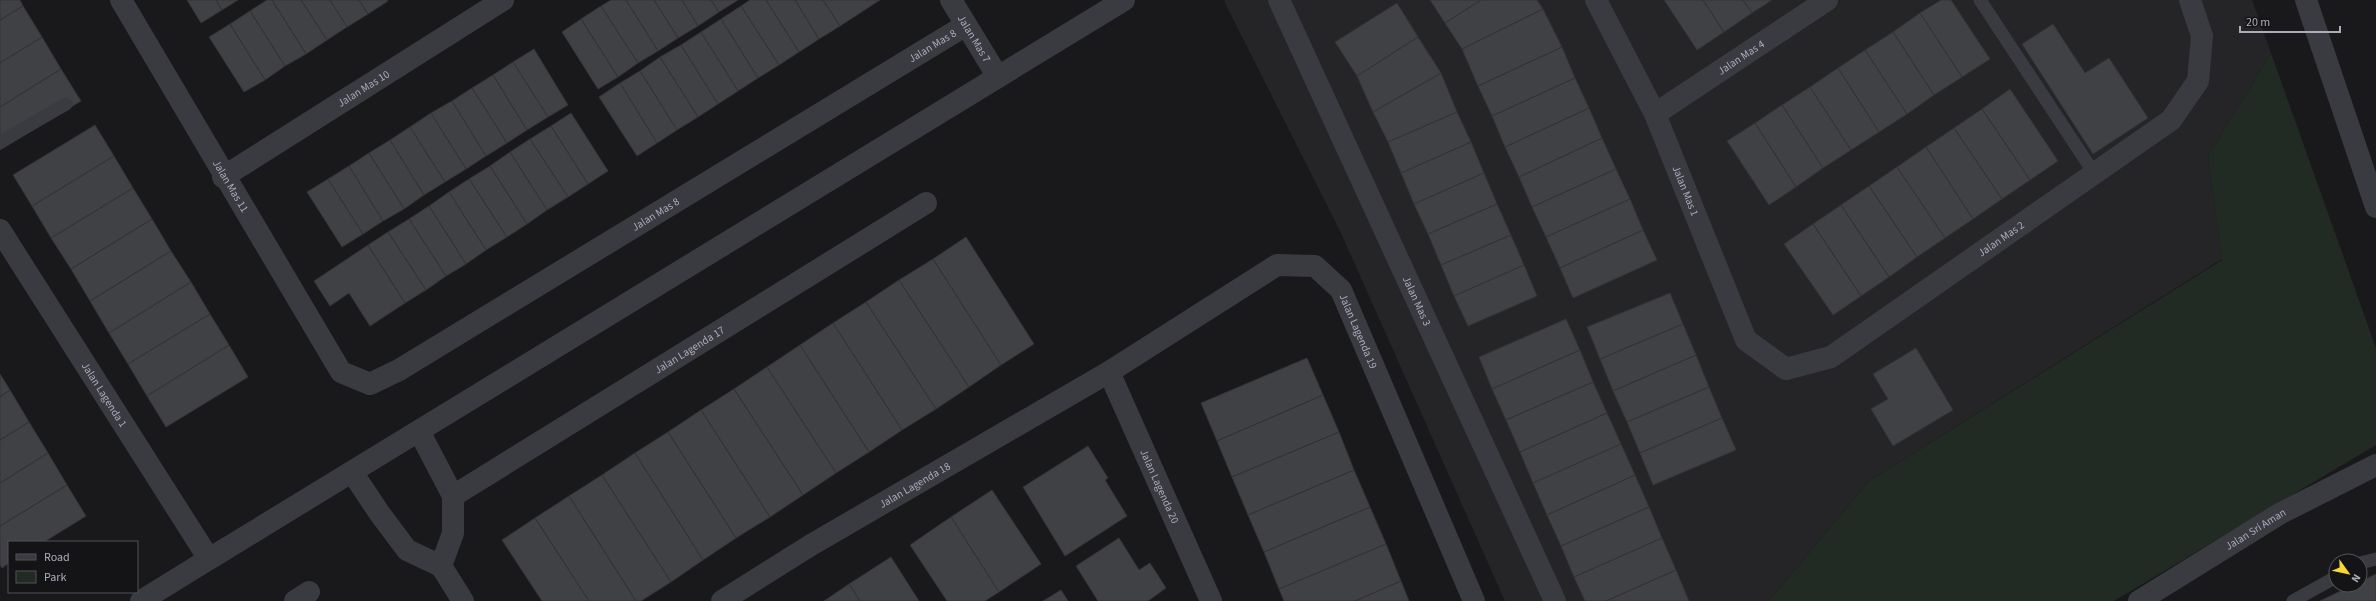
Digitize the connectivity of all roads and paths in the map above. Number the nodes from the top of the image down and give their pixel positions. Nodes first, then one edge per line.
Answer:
1 (121, 0) edge
2 (503, 0) edge
3 (951, 0) edge
4 (1124, 0) edge
5 (1279, 0) edge
6 (1596, 0) edge
7 (1827, 0) edge
8 (1980, 0) edge
9 (2190, 0) edge
10 (2306, 0) edge
11 (966, 25) junction
12 (998, 77) junction
13 (66, 104) dead end
14 (1655, 114) junction
15 (0, 142) edge
16 (2094, 173) junction
17 (223, 177) junction
18 (926, 202) dead end
19 (2376, 206) edge
20 (0, 230) edge
21 (1786, 369) joint
22 (341, 372) joint
23 (1108, 372) junction
24 (419, 431) junction
25 (2376, 466) edge
26 (352, 472) junction
27 (453, 496) junction
28 (209, 559) junction
29 (441, 566) junction
30 (2328, 581) edge
31 (141, 601) edge
32 (463, 601) edge
33 (722, 601) edge
34 (1211, 601) edge
35 (1474, 601) edge
36 (1555, 601) edge
37 (2139, 601) edge
38 (2293, 601) edge

1 - 17 street, Jalan Mas 11
2 - 17 street, Jalan Mas 10
3 - 11 street, Jalan Mas 7
4 - 12 street
5 - 36 street, Jalan Mas 3
6 - 14 street, Jalan Mas 1
7 - 14 street, Jalan Mas 4
8 - 16 lane
9 - 16 street, Jalan Mas 2
10 - 19 street
11 - 12 street, Jalan Mas 7
11 - 22 street, Jalan Mas 8
12 - 24 street
13 - 15 lane
14 - 21 street, Jalan Mas 1
16 - 21 street, Jalan Mas 2
17 - 22 street, Jalan Mas 11
18 - 27 street, Jalan Lagenda 17
20 - 28 street, Jalan Lagenda 1
23 - 33 street, Jalan Lagenda 18
23 - 34 street, Jalan Lagenda 20
23 - 35 street, Jalan Lagenda 19
24 - 26 street
24 - 27 street
25 - 37 street, Jalan Sri Aman
26 - 28 street
26 - 29 street
27 - 29 street
28 - 31 street
29 - 32 street
30 - 38 lane

